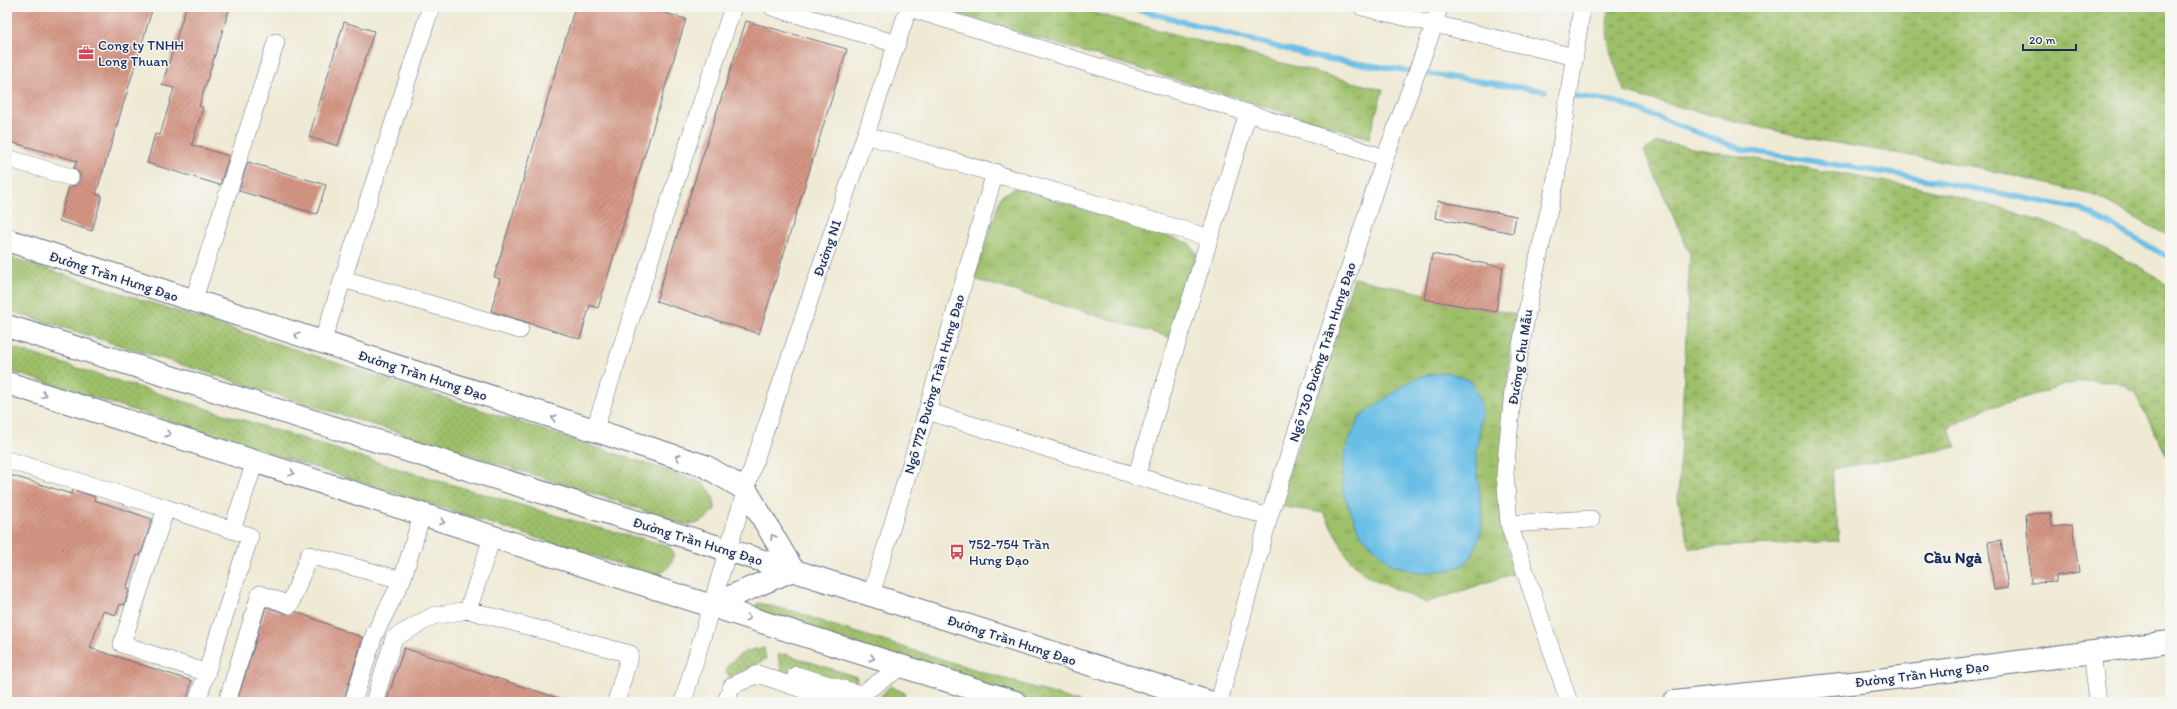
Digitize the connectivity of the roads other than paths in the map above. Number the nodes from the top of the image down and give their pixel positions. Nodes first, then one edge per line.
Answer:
1 (431, 7) edge
2 (733, 7) edge
3 (772, 7) edge
4 (909, 7) edge
5 (1362, 7) edge
6 (1582, 7) edge
7 (1437, 15) edge
8 (276, 42) dead end
9 (897, 44) junction
10 (1575, 57) junction
11 (1248, 113) junction
12 (866, 135) junction
13 (7, 158) edge
14 (1385, 158) junction
15 (994, 172) junction
16 (70, 177) dead end
17 (1210, 238) junction
18 (7, 240) edge
19 (343, 279) junction
20 (193, 302) junction
21 (7, 326) edge
22 (520, 330) dead end
23 (322, 343) junction
24 (7, 383) edge
25 (927, 411) junction
26 (594, 431) junction
27 (7, 460) edge
28 (255, 462) junction
29 (1136, 476) junction
30 (746, 490) junction
31 (166, 508) junction
32 (422, 515) junction
33 (1269, 517) junction
34 (1591, 519) dead end
35 (1509, 524) junction
36 (232, 530) junction
37 (492, 538) junction
38 (727, 551) junction
39 (793, 570) junction
40 (402, 580) junction
41 (871, 595) junction
42 (711, 605) junction
43 (468, 610) junction
44 (2170, 642) edge
45 (2092, 651) junction
46 (901, 667) junction
47 (207, 673) junction
48 (796, 675) dead end
49 (198, 702) edge
50 (227, 702) edge
51 (353, 702) edge
52 (374, 702) edge
53 (616, 702) edge
54 (683, 702) edge
55 (726, 702) edge
56 (839, 702) edge
57 (1015, 702) edge
58 (1209, 702) edge
59 (1219, 702) edge
60 (1569, 702) edge
61 (1674, 702) edge
62 (2098, 702) edge

1 - 19 street
2 - 26 street
3 - 9 street
4 - 9 street, Đường N1
4 - 11 street
5 - 7 street
6 - 10 street, Đường Chu Mẫu
7 - 10 street
7 - 14 street, Ngõ 730 Đường Trần Hưng Đạo
8 - 20 street
9 - 12 street, Đường N1
10 - 35 street, Đường Chu Mẫu
11 - 14 street
11 - 17 street
12 - 15 street
12 - 30 street, Đường N1
13 - 16 street
14 - 33 street, Ngõ 730 Đường Trần Hưng Đạo
15 - 17 street
15 - 25 street, Ngõ 772 Đường Trần Hưng Đạo
17 - 29 street
18 - 20 main road, Đường Trần Hưng Đạo
19 - 22 street
19 - 23 street
23 -> 20 main road, Đường Trần Hưng Đạo
21 - 38 main road, Đường Trần Hưng Đạo
26 -> 23 main road, Đường Trần Hưng Đạo
24 -> 28 main road
25 - 29 street
25 - 41 street, Ngõ 772 Đường Trần Hưng Đạo
30 -> 26 main road, Đường Trần Hưng Đạo
27 - 31 street
28 -> 32 main road
28 - 36 street
29 - 33 street
30 - 38 street, Đường N1
39 -> 30 main road, Đường Trần Hưng Đạo
31 - 36 street
31 - 47 street
32 -> 37 main road
32 - 40 street
33 - 59 street, Ngõ 730 Đường Trần Hưng Đạo
34 - 35 street
35 - 60 street, Đường Chu Mẫu
36 - 47 street
37 - 42 main road
37 - 43 street
38 - 39 main road, Đường Trần Hưng Đạo
38 - 42 street, Đường N1
39 - 41 main road, Đường Trần Hưng Đạo
39 - 42 main road
40 - 50 street
40 - 51 street
41 - 58 main road, Đường Trần Hưng Đạo
42 -> 46 main road
42 - 54 street, Đường N1
43 - 52 street
43 - 53 street
44 - 45 main road, Đường Trần Hưng Đạo
45 - 61 main road, Đường Trần Hưng Đạo
45 - 62 street
46 - 48 street
46 - 57 main road
47 - 49 street
55 - 56 street

